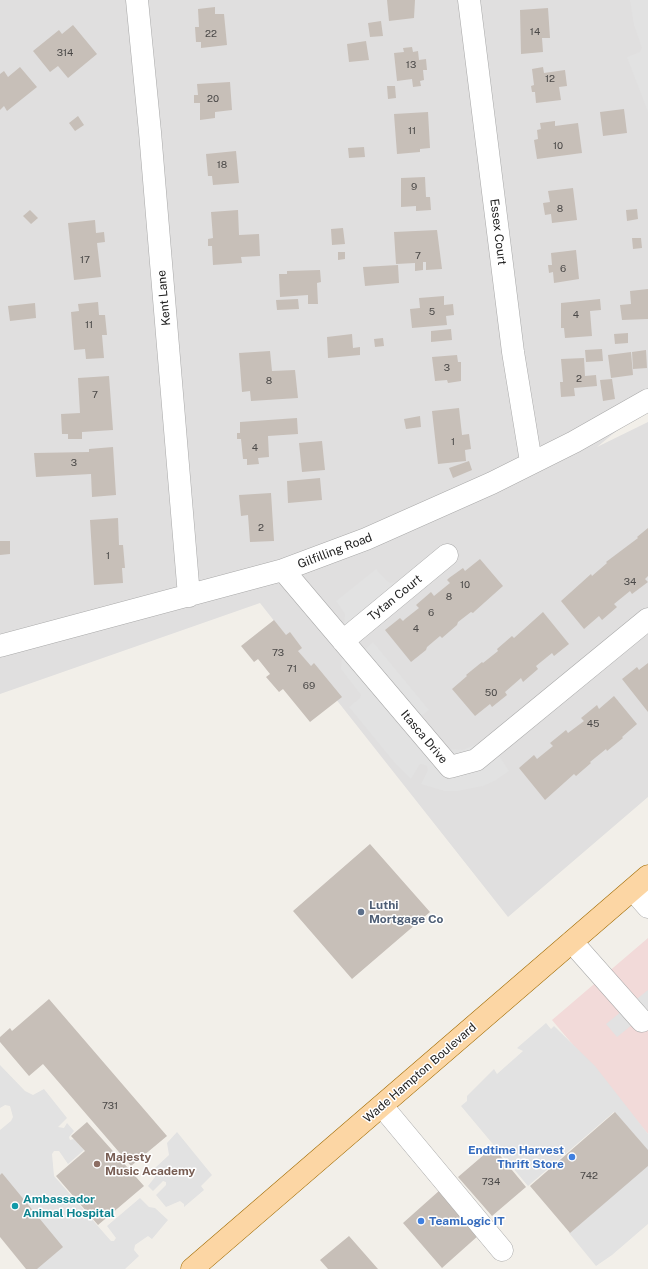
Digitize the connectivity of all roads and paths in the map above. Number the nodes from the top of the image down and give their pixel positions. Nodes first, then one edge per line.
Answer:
1 (138, 0) edge
2 (469, 0) edge
3 (648, 400) edge
4 (531, 462) junction
5 (447, 555) dead end
6 (283, 570) junction
7 (189, 596) junction
8 (648, 619) edge
9 (343, 641) junction
10 (0, 646) edge
11 (640, 883) edge
12 (648, 907) edge
13 (572, 942) junction
14 (642, 1021) dead end
15 (382, 1106) junction
16 (502, 1250) dead end
17 (192, 1269) edge

1 - 7 street, Kent Lane
2 - 4 street, Essex Court
3 - 4 street, Gilfilling Road
4 - 6 street, Gilfilling Road
5 - 9 street, Tytan Court
6 - 7 street, Gilfilling Road
6 - 9 street, Itasca Drive
7 - 10 street, Gilfilling Road
8 - 9 street, Itasca Drive
11 - 12 street
11 - 13 main road, Wade Hampton Boulevard
13 - 14 street
13 - 15 main road, Wade Hampton Boulevard
15 - 16 street
15 - 17 main road, Wade Hampton Boulevard

